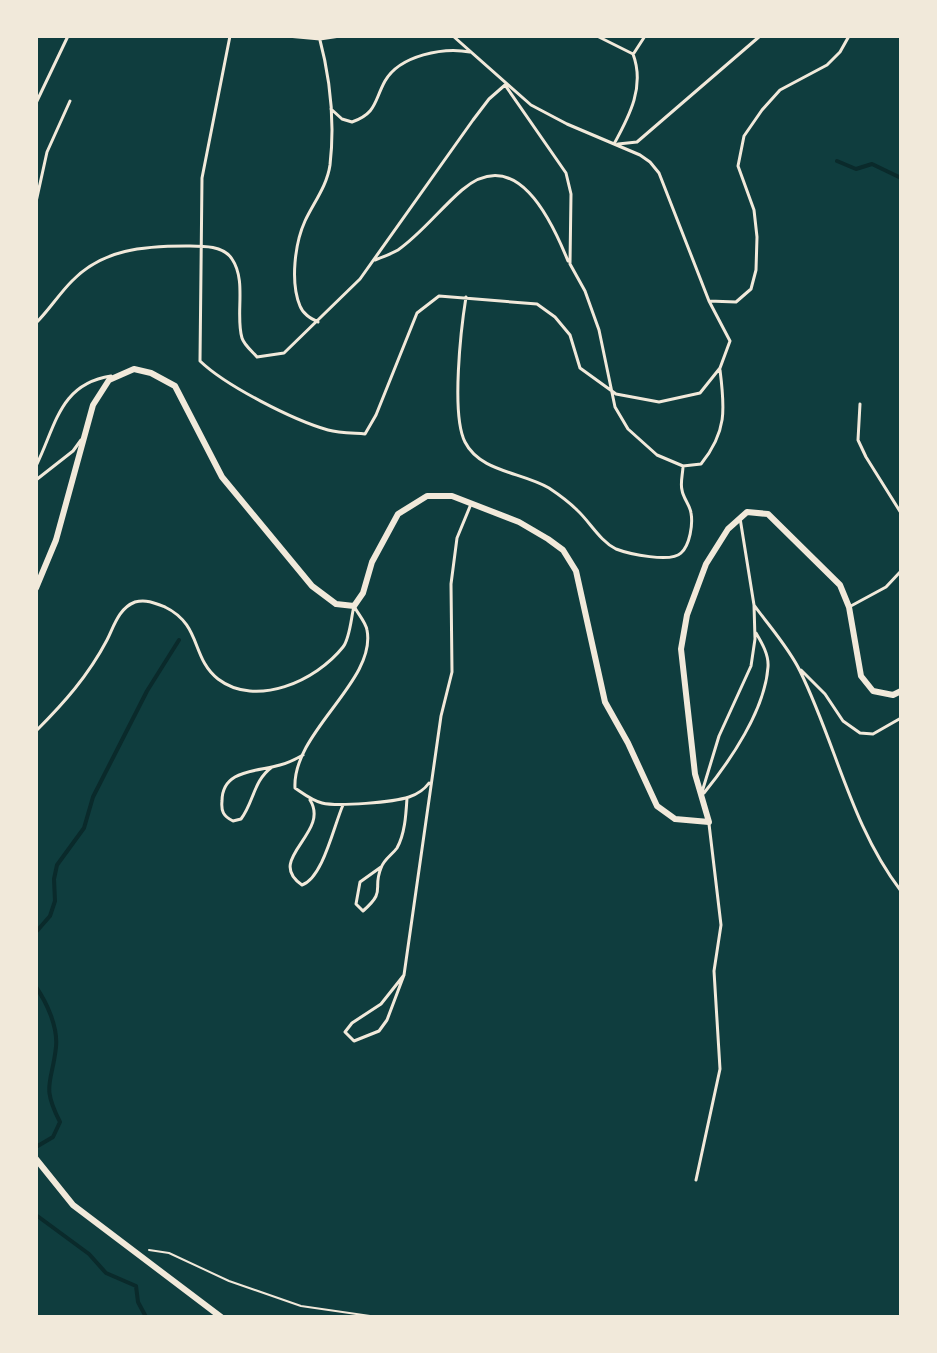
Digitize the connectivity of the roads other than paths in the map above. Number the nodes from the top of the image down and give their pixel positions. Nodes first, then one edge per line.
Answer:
1 (68, 36) edge
2 (230, 36) edge
3 (287, 36) edge
4 (340, 36) edge
5 (453, 36) edge
6 (597, 36) edge
7 (645, 36) edge
8 (760, 36) edge
9 (849, 36) edge
10 (319, 38) edge
11 (470, 52) junction
12 (633, 54) junction
13 (505, 85) junction
14 (70, 101) dead end
15 (36, 103) edge
16 (331, 109) junction
17 (614, 144) junction
18 (36, 202) edge
19 (203, 246) junction
20 (374, 261) junction
21 (570, 264) junction
22 (466, 297) junction
23 (709, 301) junction
24 (318, 322) junction
25 (36, 323) edge
26 (720, 368) junction
27 (115, 375) junction
28 (610, 390) junction
29 (860, 404) dead end
30 (83, 437) junction
31 (36, 466) edge
32 (683, 466) junction
33 (36, 480) edge
34 (471, 503) junction
35 (901, 513) edge
36 (740, 518) junction
37 (901, 571) edge
38 (36, 588) edge
39 (754, 605) junction
40 (354, 606) junction
41 (849, 607) junction
42 (755, 631) junction
43 (799, 668) junction
44 (901, 691) edge
45 (901, 718) edge
46 (36, 731) edge
47 (303, 755) junction
48 (272, 767) junction
49 (432, 780) junction
50 (701, 796) junction
51 (309, 798) junction
52 (407, 798) junction
53 (343, 805) junction
54 (709, 822) junction
55 (381, 867) junction
56 (901, 891) edge
57 (404, 975) junction
58 (36, 1159) edge
59 (696, 1180) dead end
60 (221, 1317) edge

1 - 15 lane
2 - 19 lane
3 - 10 lane
4 - 10 lane
5 - 11 lane
6 - 12 lane
7 - 12 lane
8 - 17 lane
9 - 23 lane
10 - 16 lane
11 - 13 lane
11 - 16 lane
12 - 17 lane
13 - 17 lane
13 - 20 lane
13 - 21 lane
14 - 18 lane
16 - 24 lane
17 - 23 lane
19 - 22 lane
19 - 24 lane
19 - 25 lane
20 - 21 lane
20 - 24 lane
21 - 28 lane
22 - 28 lane
22 - 32 lane
23 - 26 lane
26 - 28 lane
26 - 32 lane
27 - 30 street
27 - 31 lane
27 - 40 street
28 - 32 lane
29 - 35 lane
30 - 33 lane
30 - 38 street
34 - 40 street
34 - 49 lane
34 - 54 street
36 - 39 lane
36 - 41 street
36 - 50 street
37 - 41 lane
39 - 42 lane
39 - 43 lane
40 - 46 lane
40 - 47 lane
41 - 44 street
42 - 50 lane
42 - 50 lane
43 - 45 lane
43 - 56 lane
47 - 48 lane
47 - 51 lane
48 - 48 lane
49 - 52 lane
49 - 57 lane
50 - 54 street
51 - 53 lane
51 - 53 lane
52 - 53 lane
52 - 55 lane
54 - 59 lane
55 - 55 lane
57 - 57 lane
58 - 60 street

